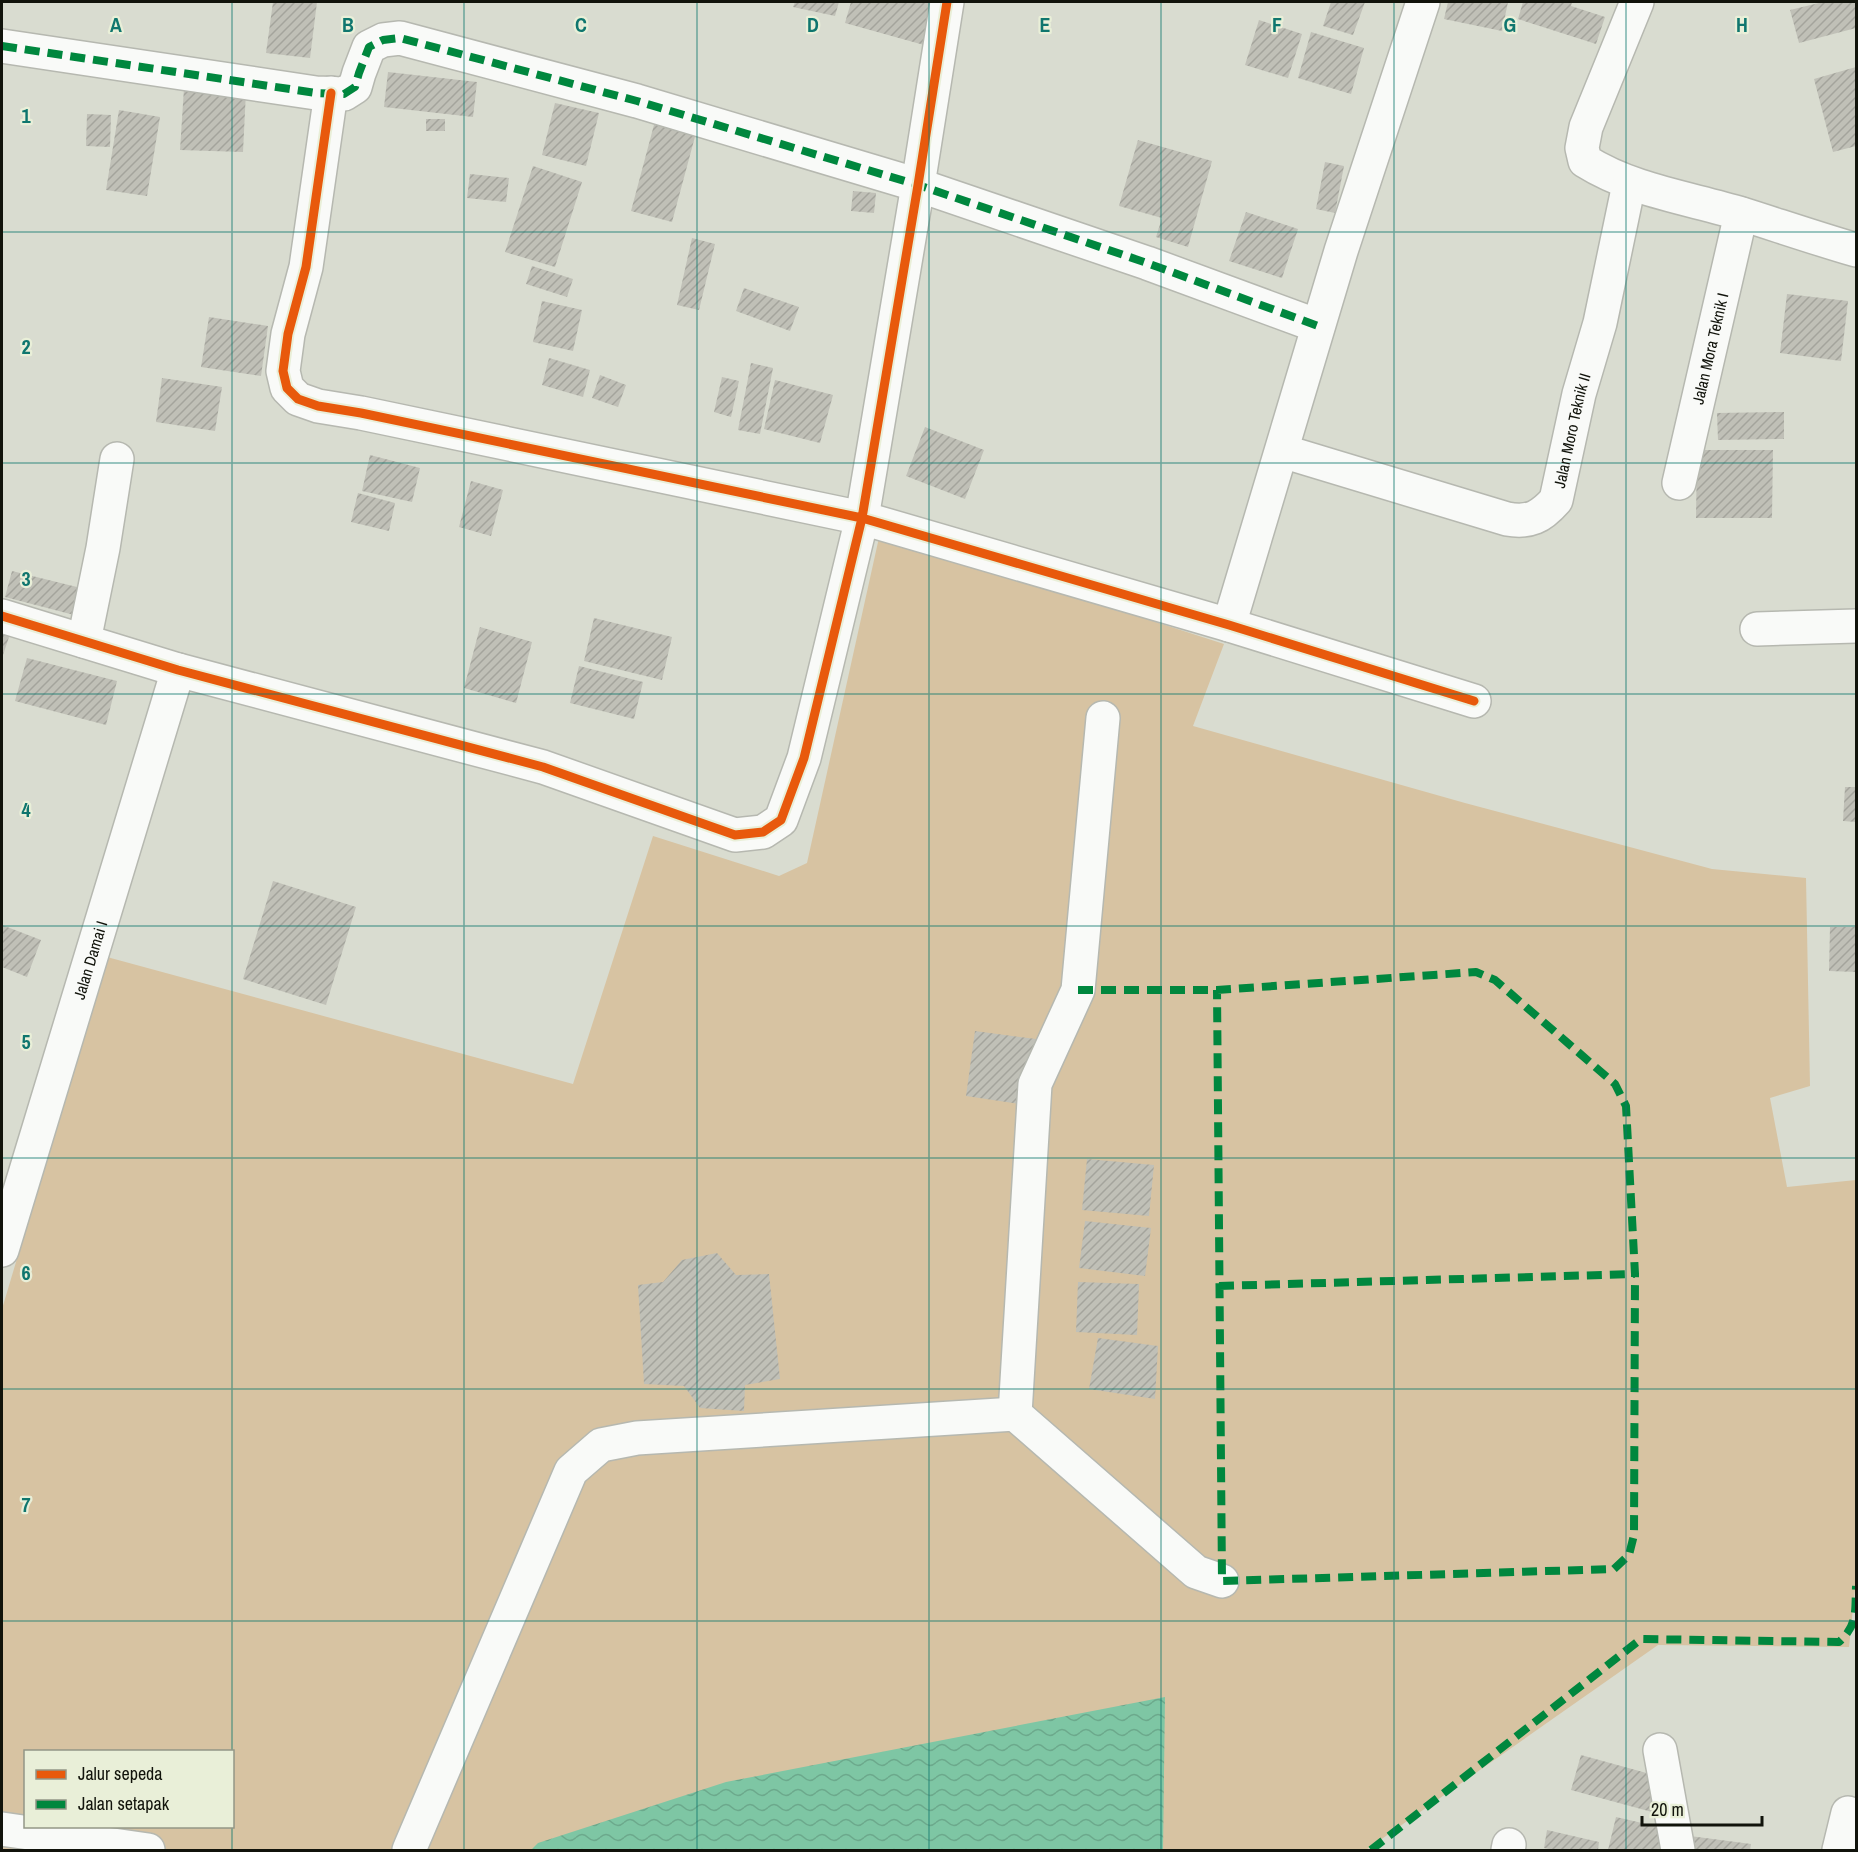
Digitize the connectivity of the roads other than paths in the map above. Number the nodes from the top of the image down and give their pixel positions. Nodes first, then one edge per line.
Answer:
1 (947, 2) edge
2 (1423, 2) edge
3 (1637, 2) edge
4 (2, 46) edge
5 (331, 93) junction
6 (1629, 184) junction
7 (918, 185) junction
8 (1741, 214) junction
9 (1857, 250) edge
10 (1318, 326) junction
11 (1282, 451) junction
12 (117, 459) dead end
13 (1679, 483) dead end
14 (862, 518) junction
15 (2, 616) edge
16 (1228, 625) junction
17 (1857, 626) edge
18 (1757, 629) dead end
19 (84, 641) junction
20 (178, 670) junction
21 (1474, 701) dead end
22 (1103, 718) dead end
23 (2, 1244) edge
24 (1015, 1414) junction
25 (1222, 1581) dead end
26 (1660, 1750) dead end
27 (1848, 1813) dead end
28 (2, 1829) edge
29 (148, 1851) edge
30 (410, 1851) edge
31 (1678, 1851) edge
32 (1839, 1851) edge

1 - 7 street
2 - 10 street
3 - 6 street
4 - 5 street
5 - 7 street
5 - 14 street
6 - 8 street
6 - 11 street, Jalan Moro Teknik II
7 - 10 street
7 - 14 street
8 - 9 street
8 - 13 street, Jalan Mora Teknik I
10 - 11 street
11 - 16 street
12 - 19 street
14 - 16 street
14 - 20 street
15 - 19 street
16 - 21 street
17 - 18 street
19 - 20 street
20 - 23 street, Jalan Damai I
22 - 24 street
24 - 25 street
24 - 30 street
26 - 31 street
27 - 32 street
28 - 29 street

